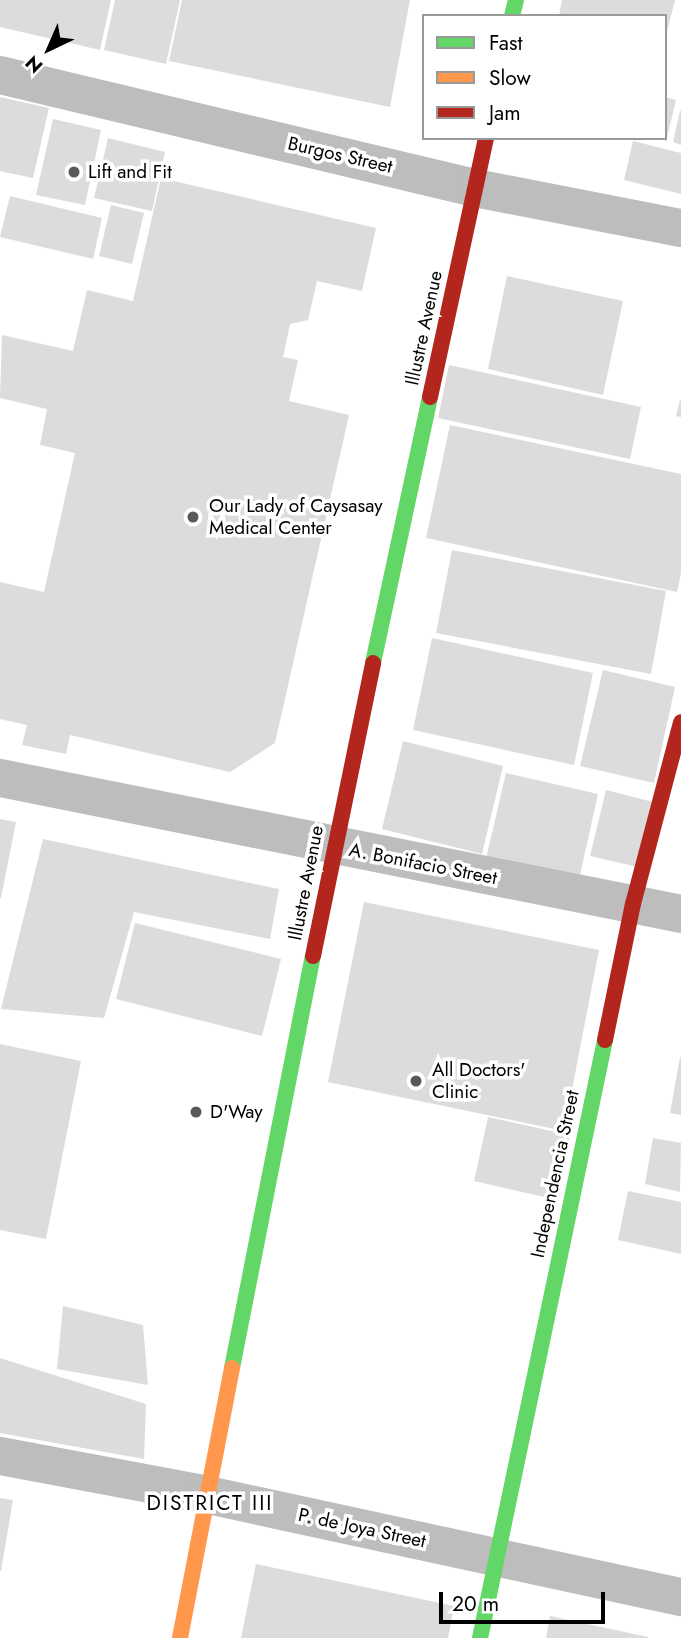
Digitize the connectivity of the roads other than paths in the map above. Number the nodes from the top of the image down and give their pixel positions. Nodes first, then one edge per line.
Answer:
1 (0, 75) edge
2 (486, 140) edge
3 (475, 188) junction
4 (681, 228) edge
5 (681, 722) edge
6 (0, 778) edge
7 (334, 847) junction
8 (633, 904) junction
9 (681, 914) edge
10 (0, 1456) edge
11 (208, 1495) junction
12 (497, 1558) junction
13 (681, 1597) edge
14 (180, 1638) edge
15 (480, 1638) edge

1 - 3 street, Burgos Street
2 - 3 main road, Illustre Avenue
3 - 4 street, Burgos Street
3 - 7 main road, Illustre Avenue
5 - 8 main road, Independencia Street
6 - 7 street, A. Bonifacio Street
7 - 8 street, A. Bonifacio Street
7 - 11 main road, Illustre Avenue
8 - 9 street, A. Bonifacio Street
8 - 12 main road, Independencia Street
10 - 11 street, P. de Joya Street
11 - 12 street, P. de Joya Street
11 - 14 main road, Illustre Avenue
12 - 13 street, P. de Joya Street
12 - 15 main road, Independencia Street

